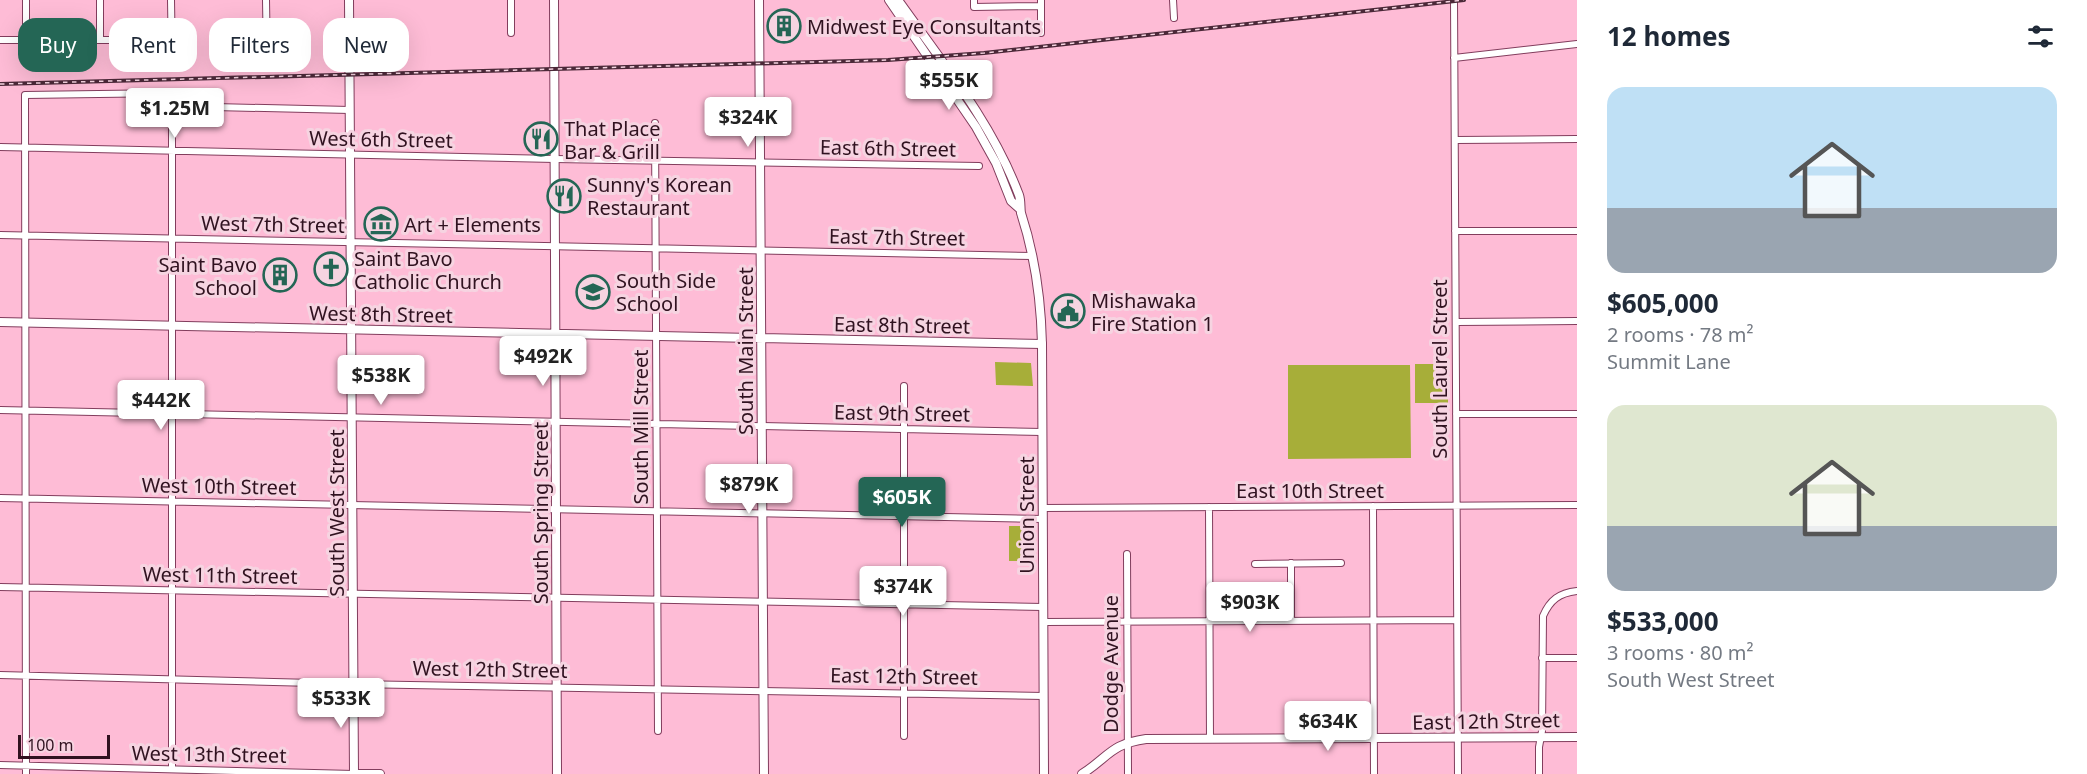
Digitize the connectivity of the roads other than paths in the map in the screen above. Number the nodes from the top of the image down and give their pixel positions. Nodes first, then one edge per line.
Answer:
1 (26, 0) edge
2 (100, 0) edge
3 (171, 0) edge
4 (266, 0) edge
5 (349, 0) edge
6 (511, 0) edge
7 (554, 0) edge
8 (759, 0) edge
9 (889, 0) edge
10 (898, 0) edge
11 (1173, 0) edge
12 (1454, 0) edge
13 (974, 3) edge
14 (1041, 3) edge
15 (26, 18) edge
16 (171, 18) edge
17 (266, 18) edge
18 (1174, 18) dead end
19 (511, 33) dead end
20 (1041, 33) dead end
21 (0, 40) edge
22 (18, 40) edge
23 (100, 40) joint
24 (109, 40) edge
25 (1577, 44) edge
26 (1454, 58) junction
27 (172, 106) junction
28 (350, 110) junction
29 (655, 123) dead end
30 (1577, 139) edge
31 (1455, 140) junction
32 (0, 147) edge
33 (25, 147) junction
34 (172, 151) junction
35 (350, 154) junction
36 (555, 159) junction
37 (655, 160) junction
38 (760, 162) junction
39 (979, 166) dead end
40 (1020, 209) junction
41 (1455, 231) junction
42 (1577, 231) edge
43 (0, 235) edge
44 (26, 236) junction
45 (172, 239) junction
46 (351, 242) junction
47 (555, 246) junction
48 (655, 249) junction
49 (761, 251) junction
50 (1033, 256) junction
51 (1577, 321) edge
52 (0, 322) edge
53 (1456, 322) junction
54 (27, 323) junction
55 (172, 326) junction
56 (352, 329) junction
57 (555, 334) junction
58 (657, 336) junction
59 (761, 338) junction
60 (1042, 344) junction
61 (904, 386) dead end
62 (0, 410) edge
63 (26, 411) junction
64 (173, 414) junction
65 (1456, 414) junction
66 (1577, 414) edge
67 (353, 418) junction
68 (556, 422) junction
69 (657, 424) junction
70 (762, 426) junction
71 (904, 429) junction
72 (1042, 432) junction
73 (0, 498) edge
74 (27, 499) junction
75 (173, 502) junction
76 (1577, 505) edge
77 (353, 506) junction
78 (1373, 506) junction
79 (1456, 506) junction
80 (1209, 507) junction
81 (1042, 508) junction
82 (556, 510) junction
83 (657, 512) junction
84 (762, 514) junction
85 (904, 516) junction
86 (1043, 519) junction
87 (1126, 554) dead end
88 (1291, 563) junction
89 (1341, 563) dead end
90 (1255, 564) dead end
91 (0, 587) edge
92 (27, 587) junction
93 (173, 591) junction
94 (1577, 591) edge
95 (353, 595) junction
96 (556, 598) junction
97 (658, 601) junction
98 (763, 602) junction
99 (905, 605) junction
100 (1043, 607) junction
101 (1209, 620) junction
102 (1374, 620) junction
103 (1457, 620) junction
104 (1127, 621) junction
105 (1291, 621) junction
106 (1043, 622) junction
107 (1542, 658) junction
108 (1577, 658) edge
109 (0, 675) edge
110 (27, 676) junction
111 (173, 679) junction
112 (353, 684) junction
113 (556, 687) junction
114 (658, 688) junction
115 (764, 691) junction
116 (905, 693) junction
117 (1044, 696) junction
118 (658, 731) dead end
119 (904, 736) dead end
120 (1541, 737) junction
121 (1577, 737) edge
122 (1458, 738) junction
123 (1210, 739) junction
124 (1374, 739) junction
125 (1128, 743) junction
126 (0, 765) edge
127 (26, 766) junction
128 (172, 770) junction
129 (26, 774) edge
130 (354, 774) edge
131 (380, 774) edge
132 (556, 774) edge
133 (764, 774) edge
134 (1044, 774) edge
135 (1082, 774) edge
136 (1128, 774) edge
137 (1374, 774) edge
138 (1458, 774) edge
139 (1539, 774) edge

1 - 15 street
2 - 23 street
3 - 16 street
4 - 17 street
5 - 28 street, South West Street
6 - 19 street
7 - 36 street, South Spring Street
8 - 38 street, South Main Street
9 - 40 main road
10 - 40 main road, Union Street
11 - 18 street
12 - 26 street, South Laurel Street
13 - 14 street
14 - 20 street
21 - 22 street
23 - 24 street
25 - 26 street
26 - 31 street, South Laurel Street
27 - 28 street
27 - 33 street
27 - 34 street
28 - 35 street, South West Street
29 - 37 street, South Mill Street
30 - 31 street
31 - 41 street, South Laurel Street
32 - 33 street, West 6th Street
33 - 34 street, West 6th Street
33 - 44 street
34 - 35 street, West 6th Street
34 - 45 street
35 - 36 street, West 6th Street
35 - 46 street, South West Street
36 - 37 street, West 6th Street
36 - 47 street, South Spring Street
37 - 38 street, West 6th Street
37 - 48 street, South Mill Street
38 - 39 street, East 6th Street
38 - 49 street, South Main Street
40 - 50 main road, Union Street
41 - 42 street
41 - 53 street, South Laurel Street
43 - 44 street, West 7th Street
44 - 45 street, West 7th Street
44 - 54 street
45 - 46 street, West 7th Street
45 - 55 street
46 - 47 street, West 7th Street
46 - 56 street, South West Street
47 - 48 street, West 7th Street
47 - 57 street, South Spring Street
48 - 49 street, West 7th Street
48 - 58 street, South Mill Street
49 - 50 street, East 7th Street
49 - 59 street, South Main Street
50 - 60 main road, Union Street
51 - 53 street
52 - 54 street, West 8th Street
53 - 65 street, South Laurel Street
54 - 55 street, West 8th Street
54 - 63 street
55 - 56 street, West 8th Street
55 - 64 street
56 - 57 street, West 8th Street
56 - 67 street, South West Street
57 - 58 street, West 8th Street
57 - 68 street, South Spring Street
58 - 59 street, West 8th Street
58 - 69 street, South Mill Street
59 - 60 street, East 8th Street
59 - 70 street, South Main Street
60 - 72 main road, Union Street
61 - 71 street
62 - 63 street, East 9th Street
63 - 64 street, East 9th Street
63 - 74 street
64 - 67 street, East 9th Street
64 - 75 street
65 - 66 street
65 - 79 street, South Laurel Street
67 - 68 street, East 9th Street
67 - 77 street, South West Street
68 - 69 street, East 9th Street
68 - 82 street, South Spring Street
69 - 70 street, East 9th Street
69 - 83 street, South Mill Street
70 - 71 street, East 9th Street
70 - 84 street, South Main Street
71 - 72 street, East 9th Street
71 - 85 street
72 - 81 main road, Union Street
73 - 74 street, West 10th Street
74 - 75 street, West 10th Street
74 - 92 street
75 - 77 street, West 10th Street
75 - 93 street
76 - 79 street, East 10th Street
77 - 82 street, West 10th Street
77 - 95 street, South West Street
78 - 79 street, East 10th Street
78 - 80 street, East 10th Street
78 - 102 street
79 - 103 street, South Laurel Street
80 - 81 street, East 10th Street
80 - 101 street
81 - 86 main road, Union Street
82 - 83 street, West 10th Street
82 - 96 street, South Spring Street
83 - 84 street, West 10th Street
83 - 97 street, South Mill Street
84 - 85 street
84 - 98 street, South Main Street
85 - 86 street
85 - 99 street
86 - 100 main road, Union Street
87 - 104 street, Dodge Avenue
88 - 89 street
88 - 90 street
88 - 105 street
91 - 92 street, West 11th Street
92 - 93 street, West 11th Street
92 - 110 street
93 - 95 street, West 11th Street
93 - 111 street
94 - 107 street
95 - 96 street, West 11th Street
95 - 112 street, South West Street
96 - 97 street, West 11th Street
96 - 113 street, South Spring Street
97 - 98 street, West 11th Street
97 - 114 street, South Mill Street
98 - 99 street, West 11th Street
98 - 115 street, South Main Street
99 - 100 street, West 11th Street
99 - 116 street
100 - 106 main road, Union Street
101 - 104 street
101 - 105 street
101 - 123 street
102 - 103 street
102 - 105 street
102 - 124 street
103 - 122 street, South Laurel Street
104 - 106 street
104 - 125 street, Dodge Avenue
106 - 117 main road, Union Street
107 - 108 street
107 - 120 street
109 - 110 street, West 12th Street
110 - 111 street, West 12th Street
110 - 127 street
111 - 112 street, West 12th Street
111 - 128 street
112 - 113 street, West 12th Street
112 - 130 street, South West Street
113 - 114 street, West 12th Street
113 - 132 street, South Spring Street
114 - 115 street, West 12th Street
114 - 118 street, South Mill Street
115 - 116 street, East 12th Street
115 - 133 street, South Main Street
116 - 117 street, East 12th Street
116 - 119 street
117 - 134 main road, Union Street
120 - 121 street, East 12th Street
120 - 122 street, East 12th Street
120 - 139 street
122 - 124 street, East 12th Street
122 - 138 street, South Laurel Street
123 - 124 street, East 12th Street
123 - 125 street, East 12th Street
124 - 137 street
125 - 135 street, East 12th Street
125 - 136 street, Dodge Avenue
126 - 127 street, West 13th Street
127 - 128 street, West 13th Street
127 - 129 street
128 - 130 street, West 13th Street
130 - 131 street, West 13th Street

